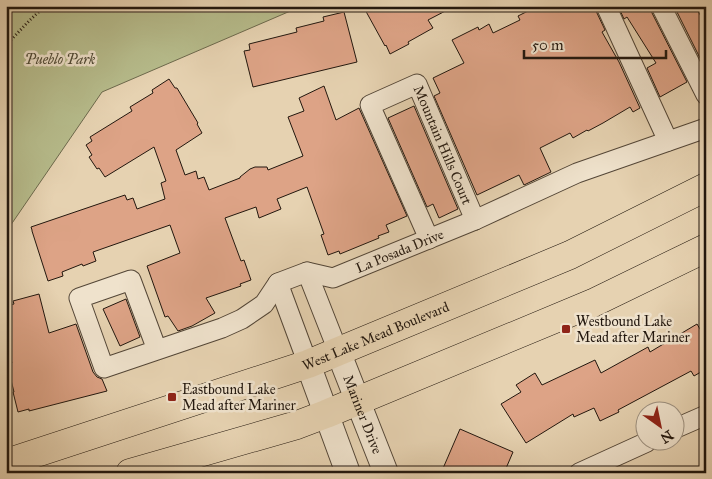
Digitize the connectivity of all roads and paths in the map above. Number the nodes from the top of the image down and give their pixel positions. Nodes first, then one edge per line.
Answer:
1 (45, 6) edge
2 (606, 6) edge
3 (661, 6) edge
4 (6, 44) edge
5 (706, 95) edge
6 (706, 128) edge
7 (668, 141) junction
8 (706, 187) edge
9 (475, 220) junction
10 (429, 239) junction
11 (706, 248) edge
12 (307, 272) junction
13 (278, 283) junction
14 (157, 350) junction
15 (338, 351) junction
16 (308, 364) junction
17 (358, 401) junction
18 (326, 414) junction
19 (706, 415) edge
20 (684, 425) edge
21 (634, 448) edge
22 (6, 463) edge
23 (130, 473) edge
24 (348, 473) edge
25 (386, 473) edge
26 (579, 473) edge

1 - 4 path
2 - 7 street
3 - 5 street
6 - 7 street, La Posada Drive
7 - 9 street, La Posada Drive
8 - 15 main road, West Lake Mead Boulevard
9 - 10 street, La Posada Drive
9 - 10 street, Mountain Hills Court
10 - 12 street, La Posada Drive
11 - 17 main road
12 - 13 street
12 - 15 street, Mariner Drive
13 - 14 street
13 - 16 street
14 - 14 street
15 - 16 main road, West Lake Mead Boulevard
15 - 17 street, Mariner Drive
16 - 18 street
16 - 22 main road, West Lake Mead Boulevard
17 - 18 main road
17 - 25 street, Mariner Drive
18 - 23 main road
18 - 24 street
19 - 20 street
21 - 26 street

